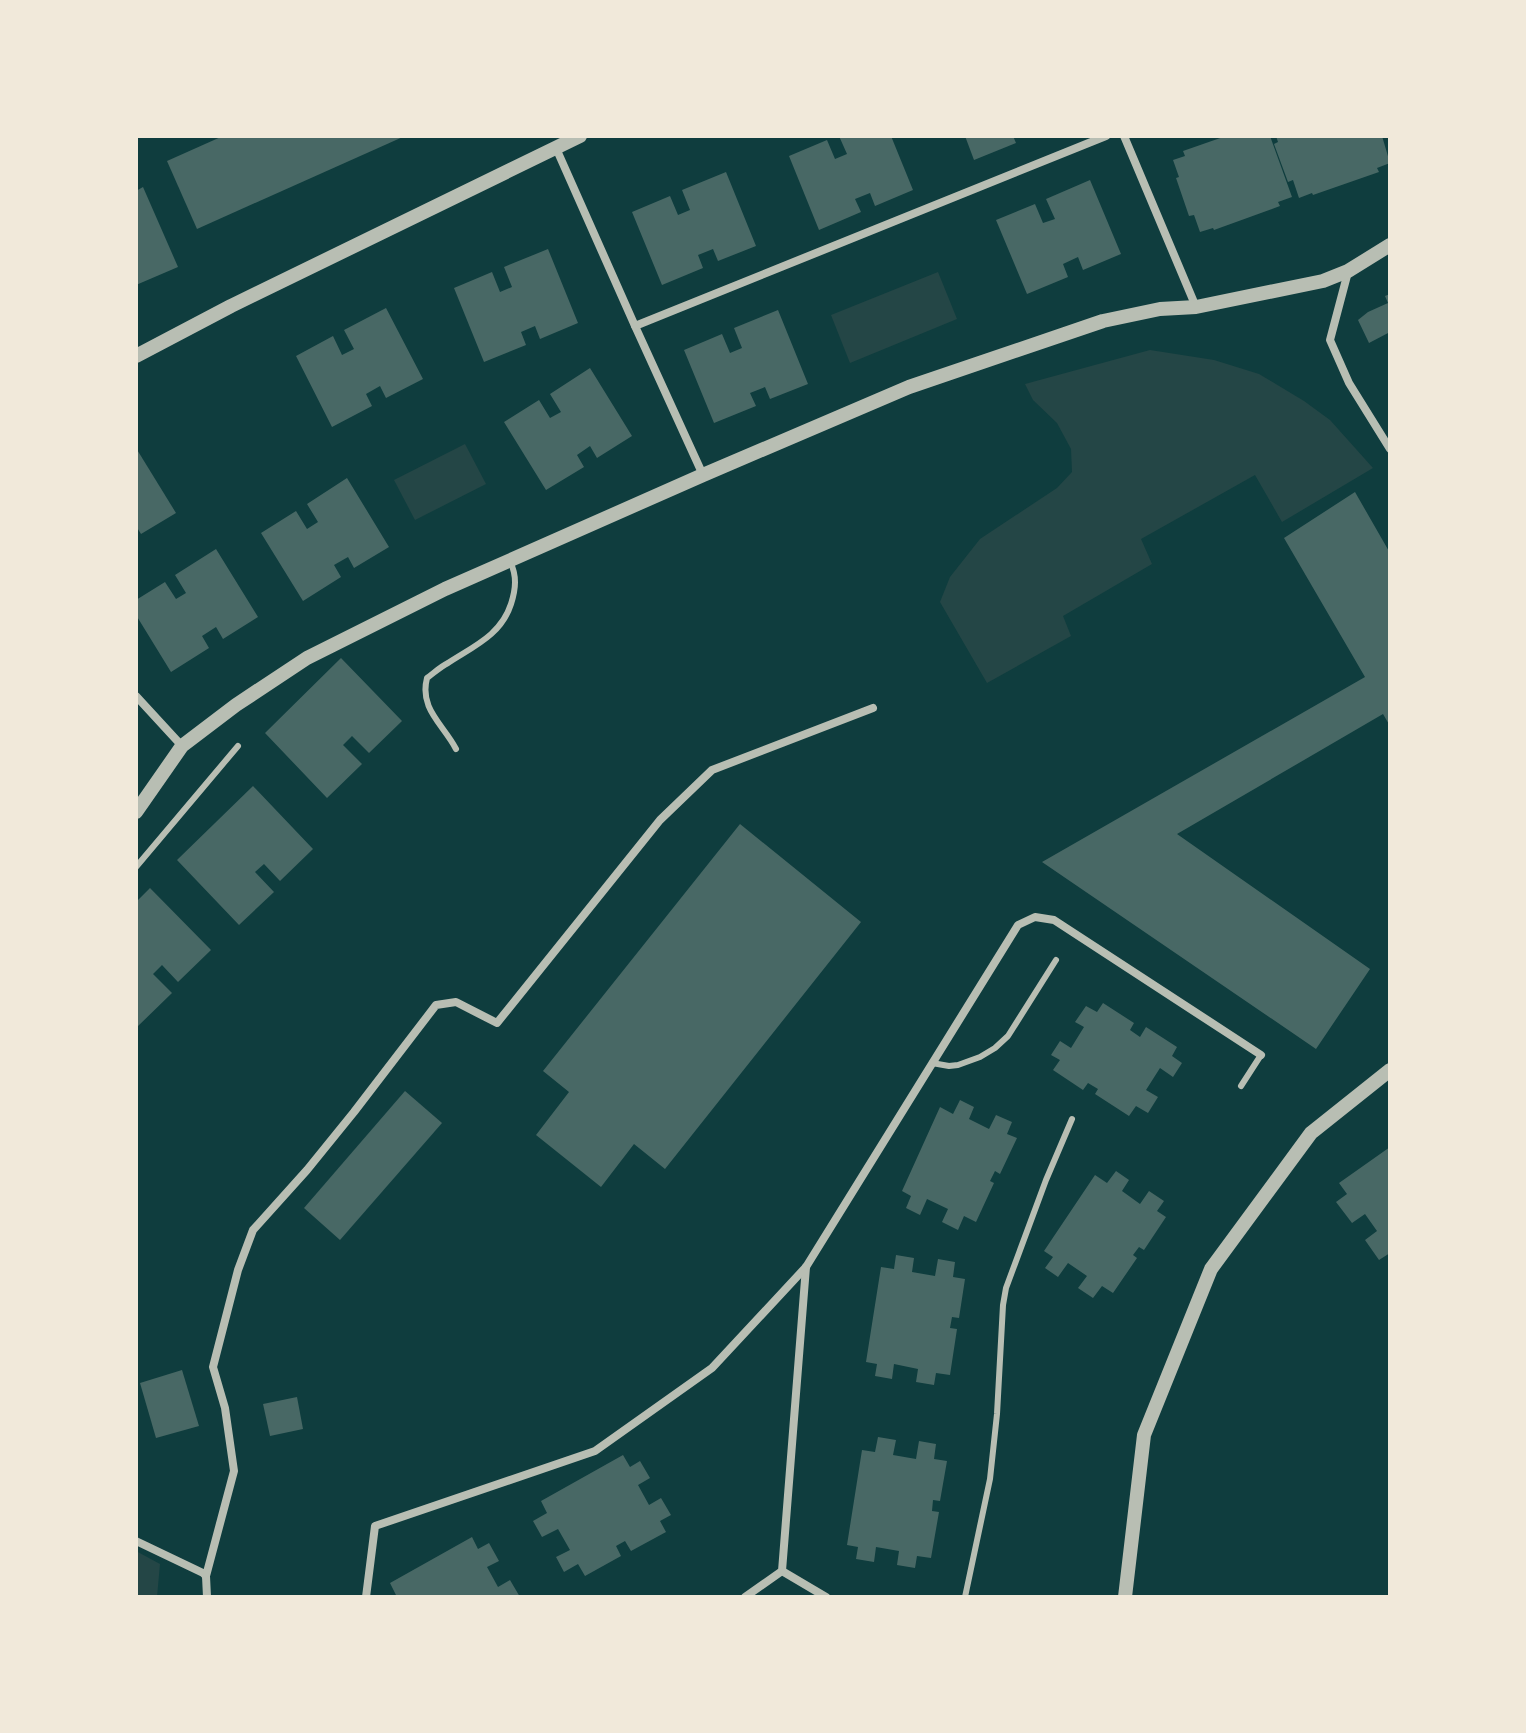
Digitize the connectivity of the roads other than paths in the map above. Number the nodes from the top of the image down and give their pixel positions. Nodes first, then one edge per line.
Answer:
1 (580, 136) edge
2 (1106, 136) edge
3 (1124, 136) edge
4 (556, 148) junction
5 (1390, 245) edge
6 (1348, 271) junction
7 (1196, 307) junction
8 (635, 326) junction
9 (136, 356) edge
10 (1390, 449) edge
11 (703, 475) junction
12 (510, 561) junction
13 (136, 696) edge
14 (873, 708) dead end
15 (182, 746) junction
16 (238, 746) dead end
17 (456, 749) dead end
18 (136, 812) edge
19 (136, 867) edge
20 (1056, 960) dead end
21 (1261, 1055) joint
22 (932, 1063) junction
23 (1390, 1070) edge
24 (1241, 1086) dead end
25 (1072, 1119) dead end
26 (806, 1267) junction
27 (136, 1541) edge
28 (782, 1571) junction
29 (206, 1576) junction
30 (207, 1597) edge
31 (366, 1597) edge
32 (745, 1597) edge
33 (826, 1597) edge
34 (965, 1597) edge
35 (1125, 1597) edge

1 - 4 street
2 - 8 street
3 - 7 street
4 - 8 street
4 - 9 street
5 - 6 street
6 - 7 street
6 - 10 street
7 - 11 street
8 - 11 street
11 - 12 street
12 - 15 street
12 - 17 lane
13 - 15 street
14 - 29 street
15 - 18 street
16 - 19 lane
20 - 22 lane
21 - 22 street
21 - 24 lane
22 - 26 street
23 - 35 street
25 - 34 lane
26 - 28 street
26 - 31 street
27 - 29 street
28 - 32 street
28 - 33 street
29 - 30 street

